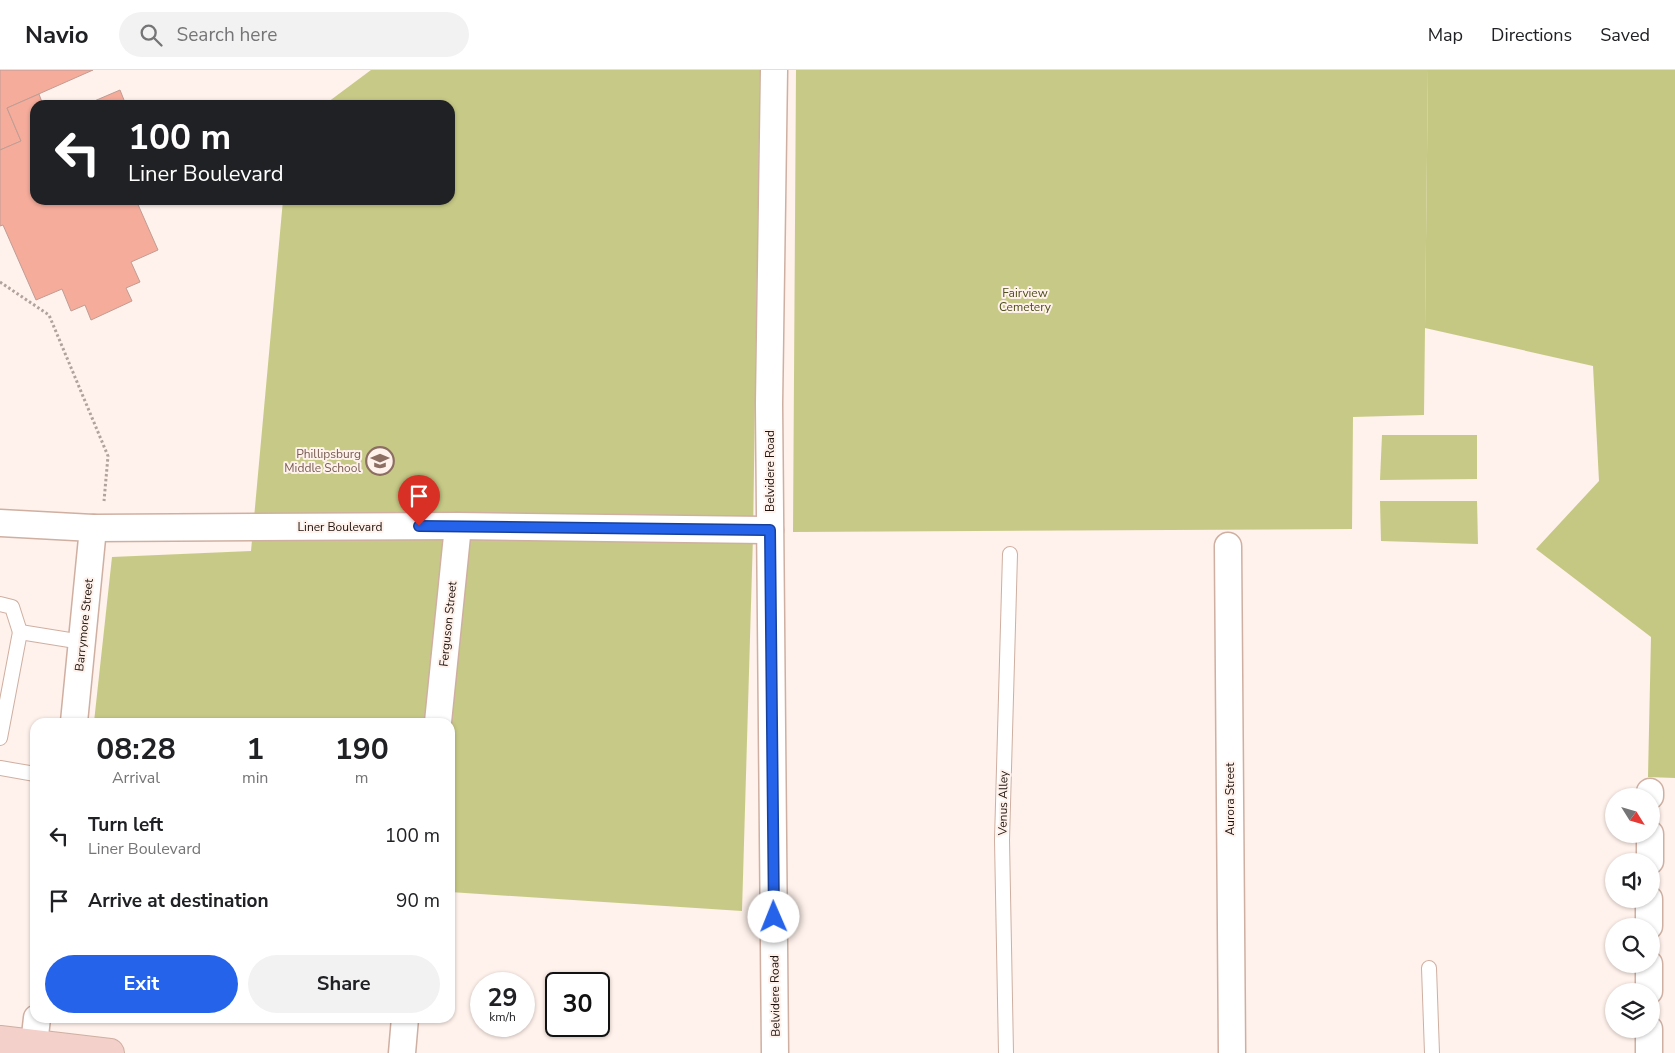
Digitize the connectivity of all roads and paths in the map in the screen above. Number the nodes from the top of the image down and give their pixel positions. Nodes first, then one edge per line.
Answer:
1 (774, 70) edge
2 (0, 282) edge
3 (0, 523) edge
4 (458, 526) junction
5 (93, 528) junction
6 (770, 530) junction
7 (1228, 546) dead end
8 (1010, 554) dead end
9 (0, 604) edge
10 (20, 632) junction
11 (82, 642) junction
12 (74, 718) edge
13 (438, 718) edge
14 (0, 738) edge
15 (0, 768) edge
16 (30, 773) edge
17 (1429, 968) dead end
18 (36, 1023) edge
19 (405, 1023) edge
20 (1649, 1038) edge
21 (0, 1040) edge
22 (33, 1049) edge
23 (110, 1053) edge
24 (402, 1053) edge
25 (775, 1053) edge
26 (1006, 1053) edge
27 (1232, 1053) edge
28 (1432, 1053) edge
29 (1649, 1053) edge

1 - 6 street, Belvidere Road
2 - 5 path
3 - 5 street, Liner Boulevard
4 - 5 street, Liner Boulevard
4 - 6 street, Liner Boulevard
4 - 13 street, Ferguson Street
5 - 11 street, Barrymore Street
6 - 25 street, Belvidere Road
7 - 27 street, Aurora Street
8 - 26 lane, Venus Alley
9 - 10 lane
10 - 11 lane
10 - 14 lane
11 - 12 street, Barrymore Street
15 - 16 lane
17 - 28 lane
18 - 22 street
19 - 24 street
20 - 29 street
21 - 22 main road
22 - 23 main road

